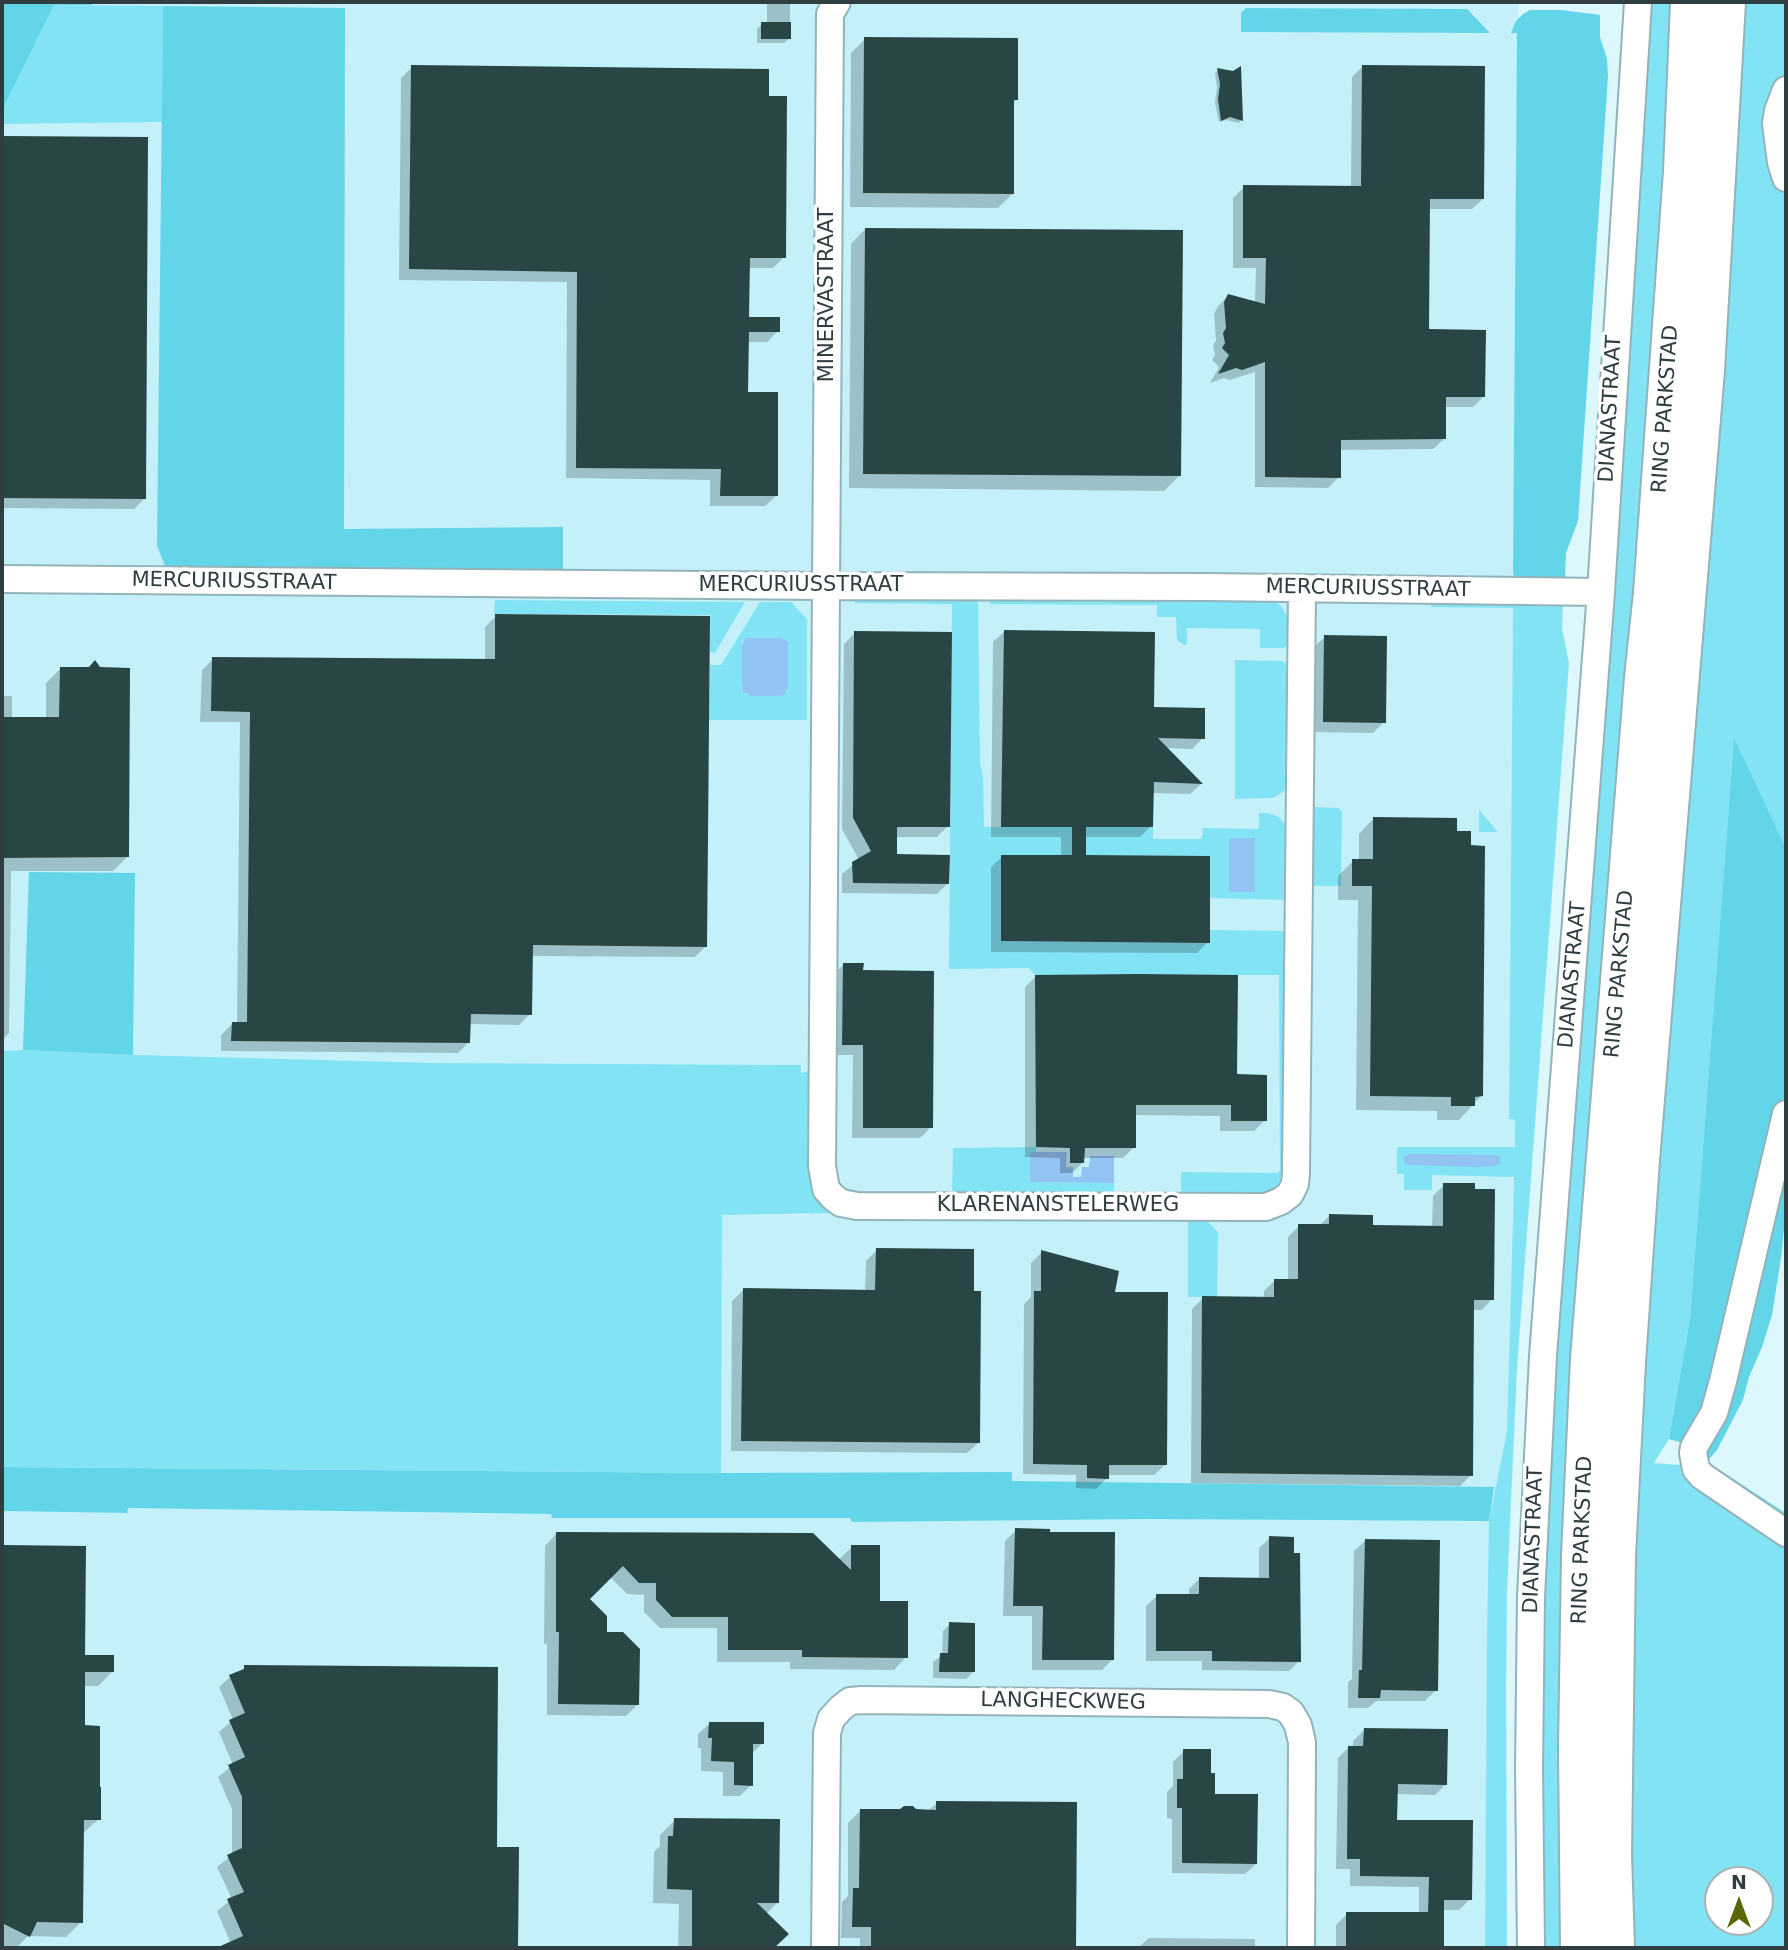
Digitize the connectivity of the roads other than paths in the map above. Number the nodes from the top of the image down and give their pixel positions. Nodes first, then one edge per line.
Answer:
1 (1638, 2) edge
2 (1690, 2) edge
3 (1726, 2) edge
4 (836, 3) edge
5 (1786, 90) edge
6 (1786, 178) edge
7 (2, 579) edge
8 (826, 586) junction
9 (1302, 589) junction
10 (1601, 592) junction
11 (1786, 1114) edge
12 (1786, 1533) edge
13 (825, 1948) edge
14 (1301, 1948) edge
15 (1531, 1948) edge
16 (1580, 1948) edge
17 (1615, 1948) edge

1 - 10 street, DIANASTRAAT
2 - 16 highway, RING PARKSTAD
3 - 17 highway, RING PARKSTAD
4 - 8 street, MINERVASTRAAT
5 - 6 street
7 - 8 street, MERCURIUSSTRAAT
8 - 9 street, MERCURIUSSTRAAT
8 - 9 street, KLARENANSTELERWEG
9 - 10 street, MERCURIUSSTRAAT
10 - 15 street, DIANASTRAAT
11 - 12 street
13 - 14 street, LANGHECKWEG

